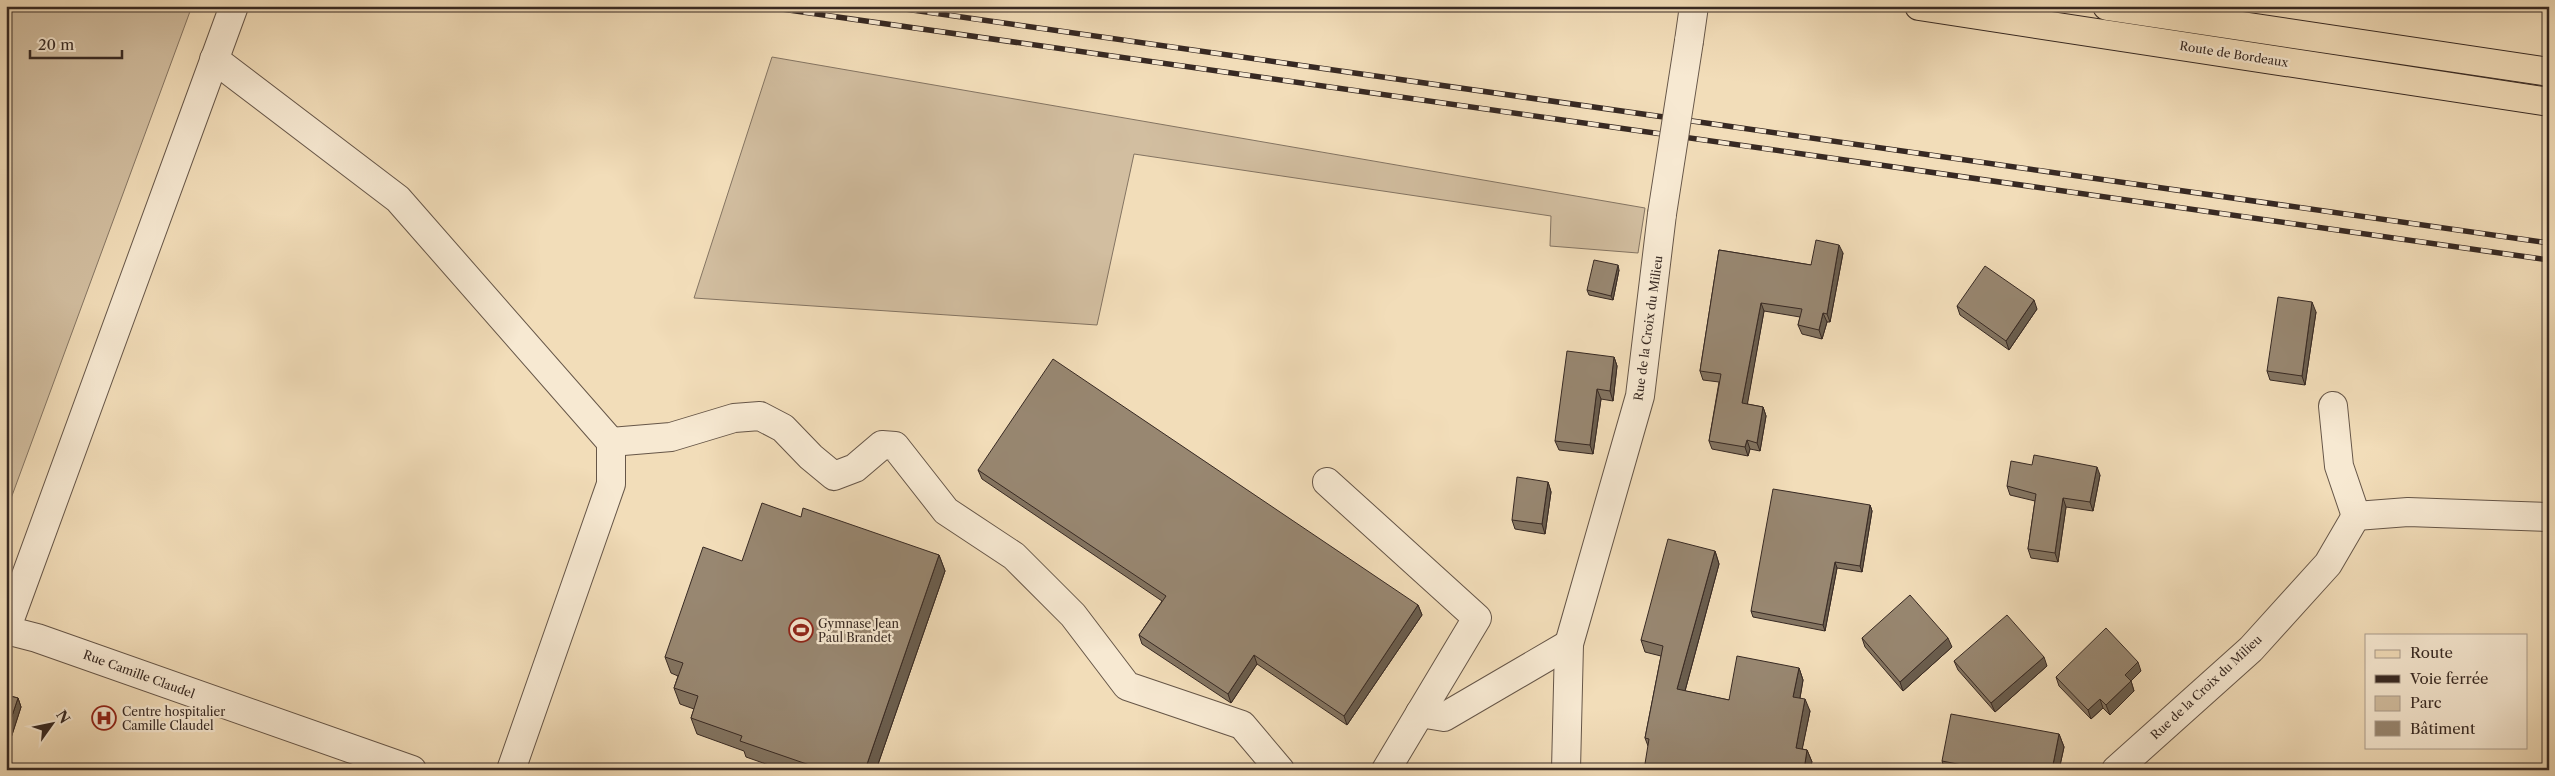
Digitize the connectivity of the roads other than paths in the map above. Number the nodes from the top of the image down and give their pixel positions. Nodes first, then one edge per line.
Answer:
1 (234, 6) edge
2 (1694, 6) edge
3 (1919, 6) edge
4 (2106, 6) edge
5 (214, 59) junction
6 (2549, 72) edge
7 (2549, 102) edge
8 (2333, 406) dead end
9 (611, 442) junction
10 (1327, 482) dead end
11 (2356, 516) junction
12 (2549, 517) edge
13 (6, 630) edge
14 (1569, 644) junction
15 (1420, 713) junction
16 (412, 770) edge
17 (511, 770) edge
18 (1280, 770) edge
19 (1386, 770) edge
20 (1566, 770) edge
21 (2116, 770) edge

1 - 5 street
2 - 14 street, Rue de la Croix du Milieu, bridge
3 - 7 main road, Route de Bordeaux
4 - 6 main road
5 - 9 street
5 - 13 street
8 - 11 street
9 - 17 street
9 - 18 street
10 - 15 street
11 - 12 street
11 - 21 street, Rue de la Croix du Milieu
13 - 16 street, Rue Camille Claudel
14 - 15 street
14 - 20 street, Rue de la Croix du Milieu
15 - 19 street

